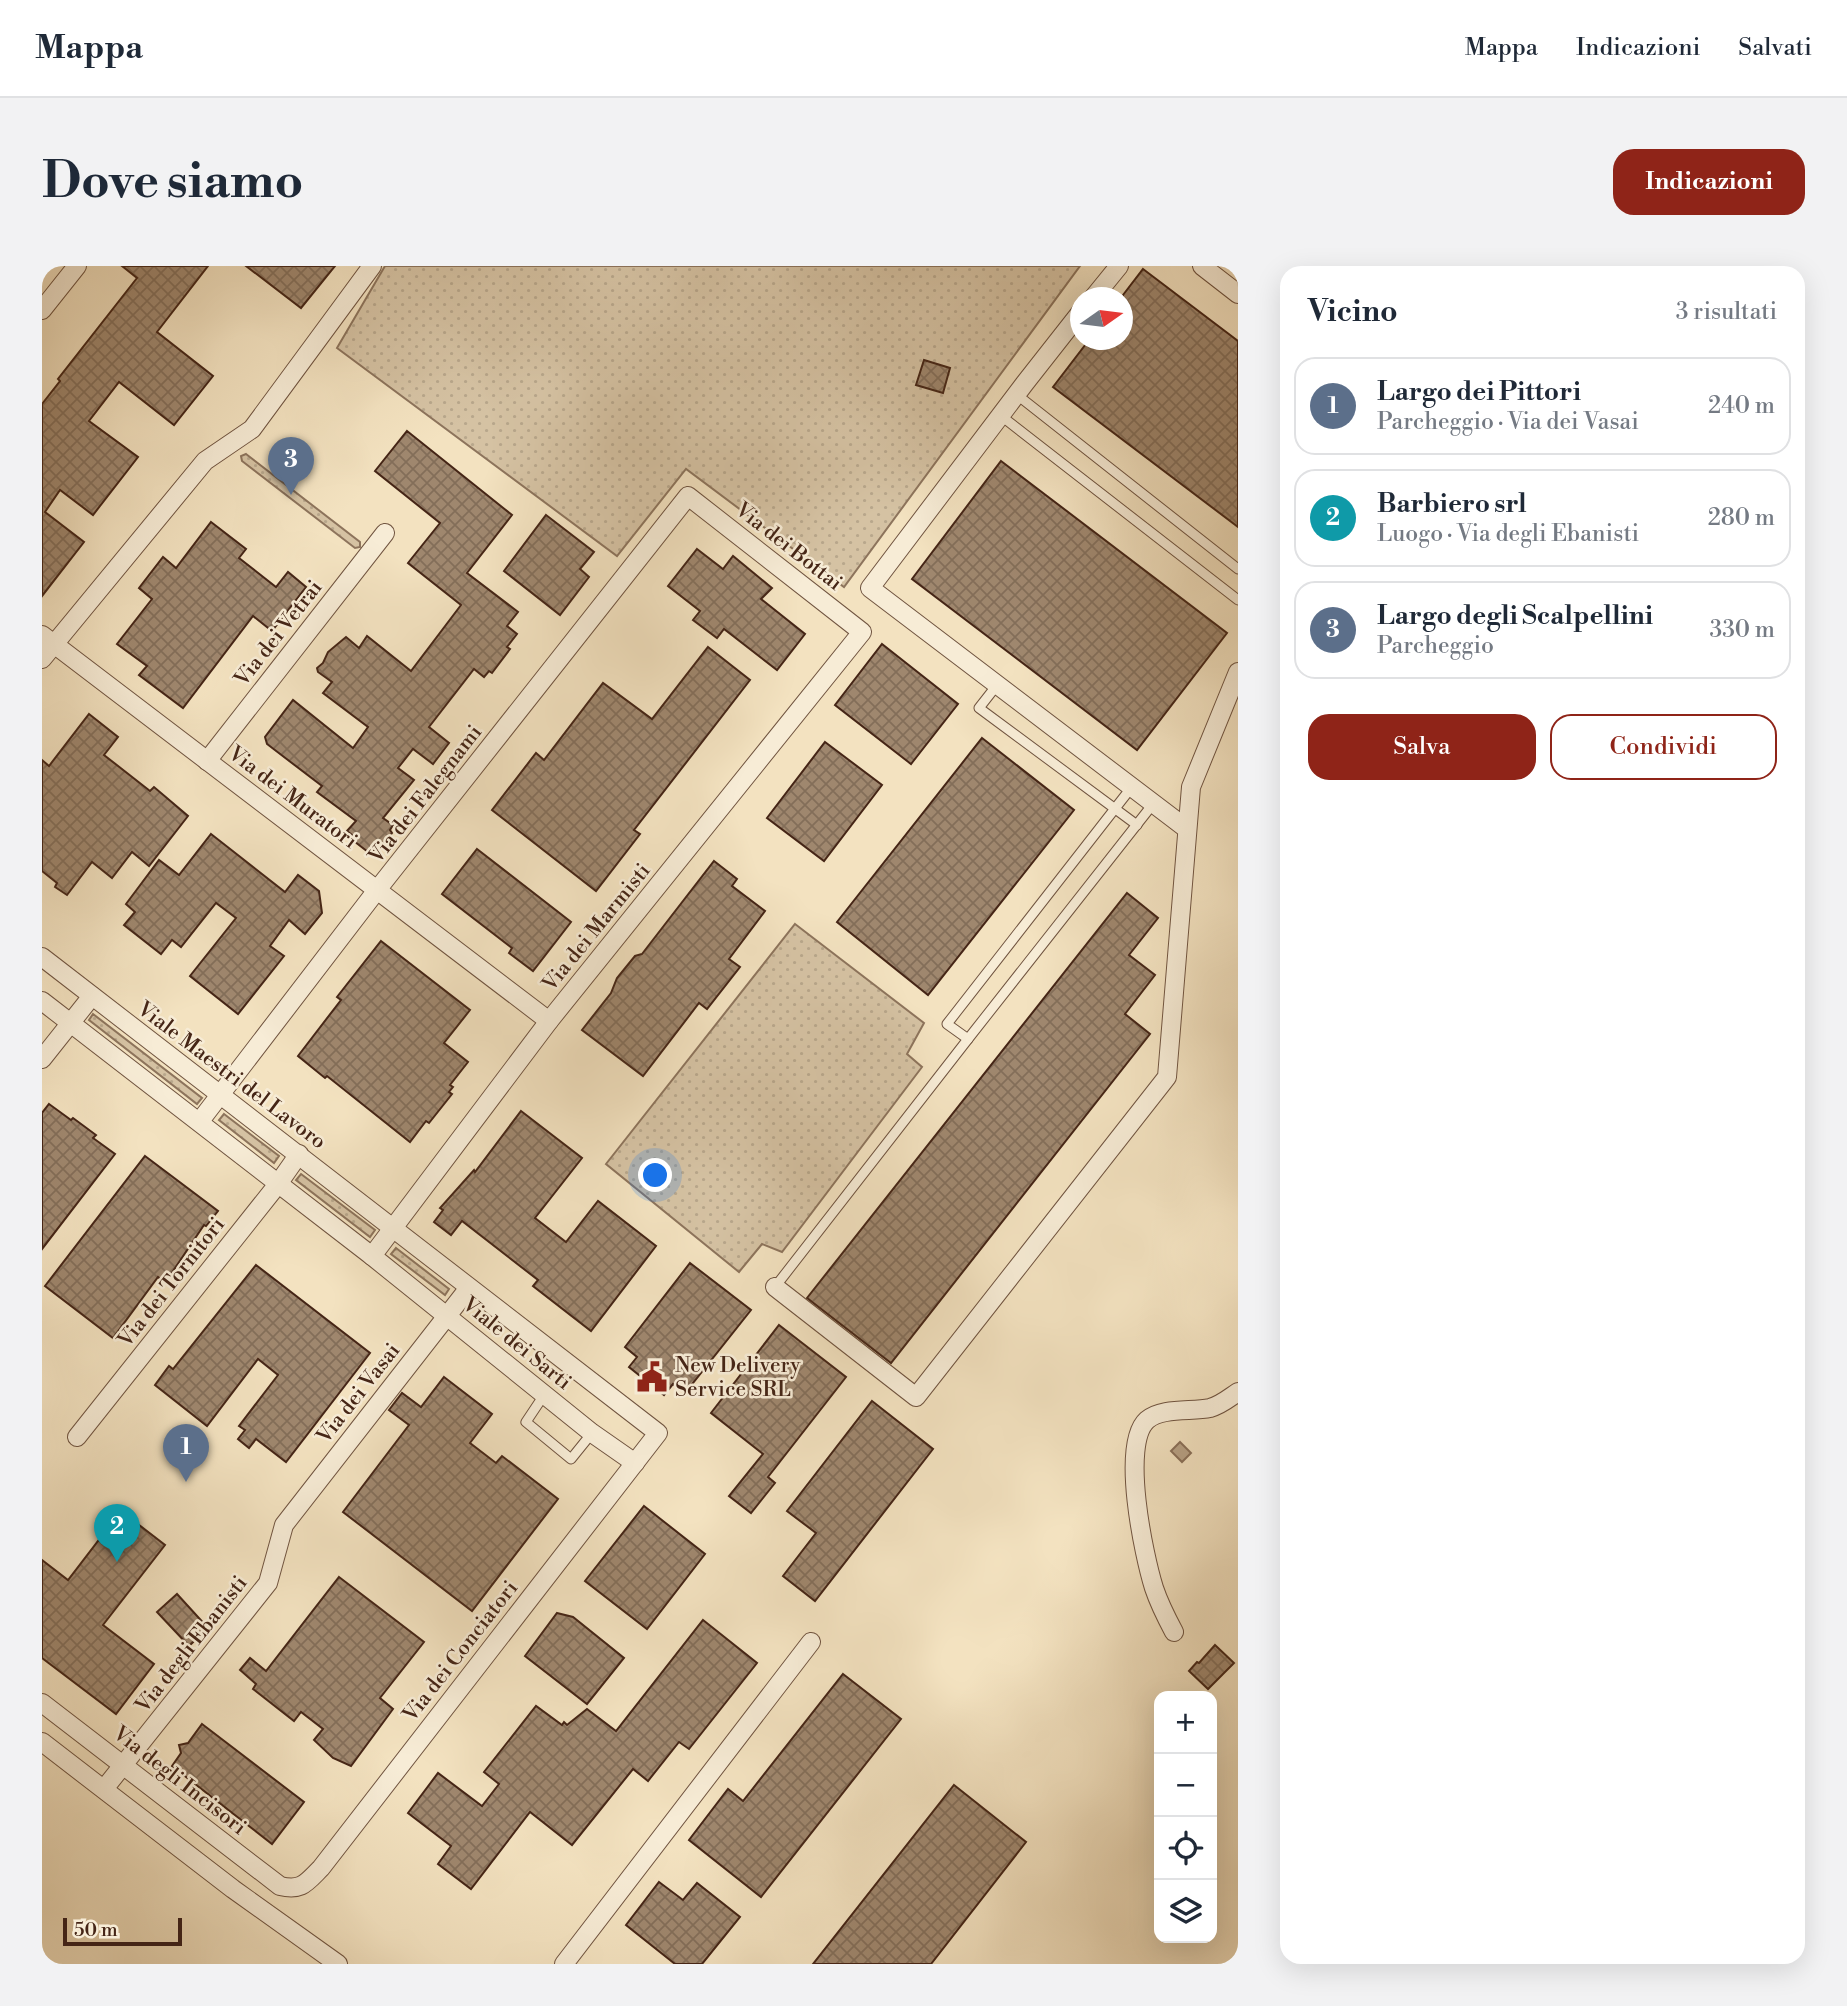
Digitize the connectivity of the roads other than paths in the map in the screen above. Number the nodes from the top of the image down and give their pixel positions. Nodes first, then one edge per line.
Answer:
1 (77, 266) edge
2 (372, 266) edge
3 (1119, 266) edge
4 (1202, 266) edge
5 (1102, 287) edge
6 (1238, 294) edge
7 (42, 310) edge
8 (1070, 326) edge
9 (1016, 394) junction
10 (1000, 415) junction
11 (688, 496) joint
12 (385, 533) dead end
13 (1238, 569) edge
14 (1238, 600) edge
15 (862, 632) joint
16 (48, 639) edge
17 (42, 659) edge
18 (1238, 672) edge
19 (997, 685) junction
20 (207, 761) junction
21 (1131, 788) junction
22 (1153, 804) junction
23 (1115, 809) junction
24 (1137, 825) junction
25 (1187, 829) junction
26 (377, 890) junction
27 (42, 957) edge
28 (92, 996) junction
29 (42, 1001) edge
30 (549, 1021) junction
31 (70, 1023) junction
32 (968, 1039) junction
33 (42, 1059) edge
34 (221, 1095) junction
35 (200, 1121) junction
36 (299, 1154) junction
37 (278, 1184) junction
38 (394, 1229) junction
39 (372, 1256) junction
40 (775, 1287) joint
41 (468, 1289) junction
42 (447, 1315) junction
43 (1238, 1392) edge
44 (544, 1395) junction
45 (592, 1433) junction
46 (657, 1433) joint
47 (77, 1437) dead end
48 (635, 1463) junction
49 (268, 1583) joint
50 (1174, 1632) dead end
51 (811, 1642) dead end
52 (42, 1703) edge
53 (42, 1742) edge
54 (123, 1766) junction
55 (104, 1789) junction
56 (292, 1889) joint
57 (338, 1964) edge
58 (564, 1964) edge

1 - 7 street
2 - 16 street
3 - 5 street
4 - 6 street
8 - 9 street
9 - 10 street
9 - 13 lane
10 - 14 lane
10 - 19 street
11 - 15 street, Via dei Bottai
11 - 26 street, Via dei Falegnami
12 - 20 street, Via dei Vetrai
15 - 30 street, Via dei Marmisti
16 - 17 street
16 - 20 street, Via dei Muratori
18 - 25 street
19 - 21 street
19 - 23 lane
20 - 26 street, Via dei Muratori
21 - 22 street
21 - 23 lane
22 - 24 lane
22 - 25 street
23 - 24 lane
23 - 32 lane
24 - 32 lane
25 - 40 street
26 - 30 street, Via dei Muratori
26 - 34 street, Via dei Falegnami
27 - 28 street, Viale Maestri del Lavoro
28 - 31 street
28 - 34 street, Viale Maestri del Lavoro
29 - 31 street
30 - 38 street, Via dei Marmisti
31 - 33 street
31 - 35 street
32 - 40 lane
34 - 35 street, Via dei Falegnami
34 - 36 street, Viale Maestri del Lavoro
35 - 37 street
36 - 37 street, Via dei Tornitori
36 - 38 street, Viale Maestri del Lavoro
37 - 39 street
37 - 47 street, Via dei Tornitori
38 - 39 street, Via dei Marmisti
38 - 41 street, Viale dei Sarti
39 - 42 street, Viale dei Sarti
41 - 42 street, Via dei Vasai
41 - 46 street, Viale dei Sarti
42 - 44 street, Viale dei Sarti
42 - 49 street, Via dei Vasai
43 - 50 street
44 - 45 street, Viale dei Sarti
44 - 45 lane
45 - 48 street, Viale dei Sarti
46 - 48 street, Via dei Conciatori
48 - 56 street, Via dei Conciatori
49 - 54 street, Via degli Ebanisti
51 - 58 street
52 - 54 street, Via degli Incisori
53 - 55 street
54 - 55 street, Via degli Ebanisti
54 - 56 street, Via degli Incisori
55 - 57 street

